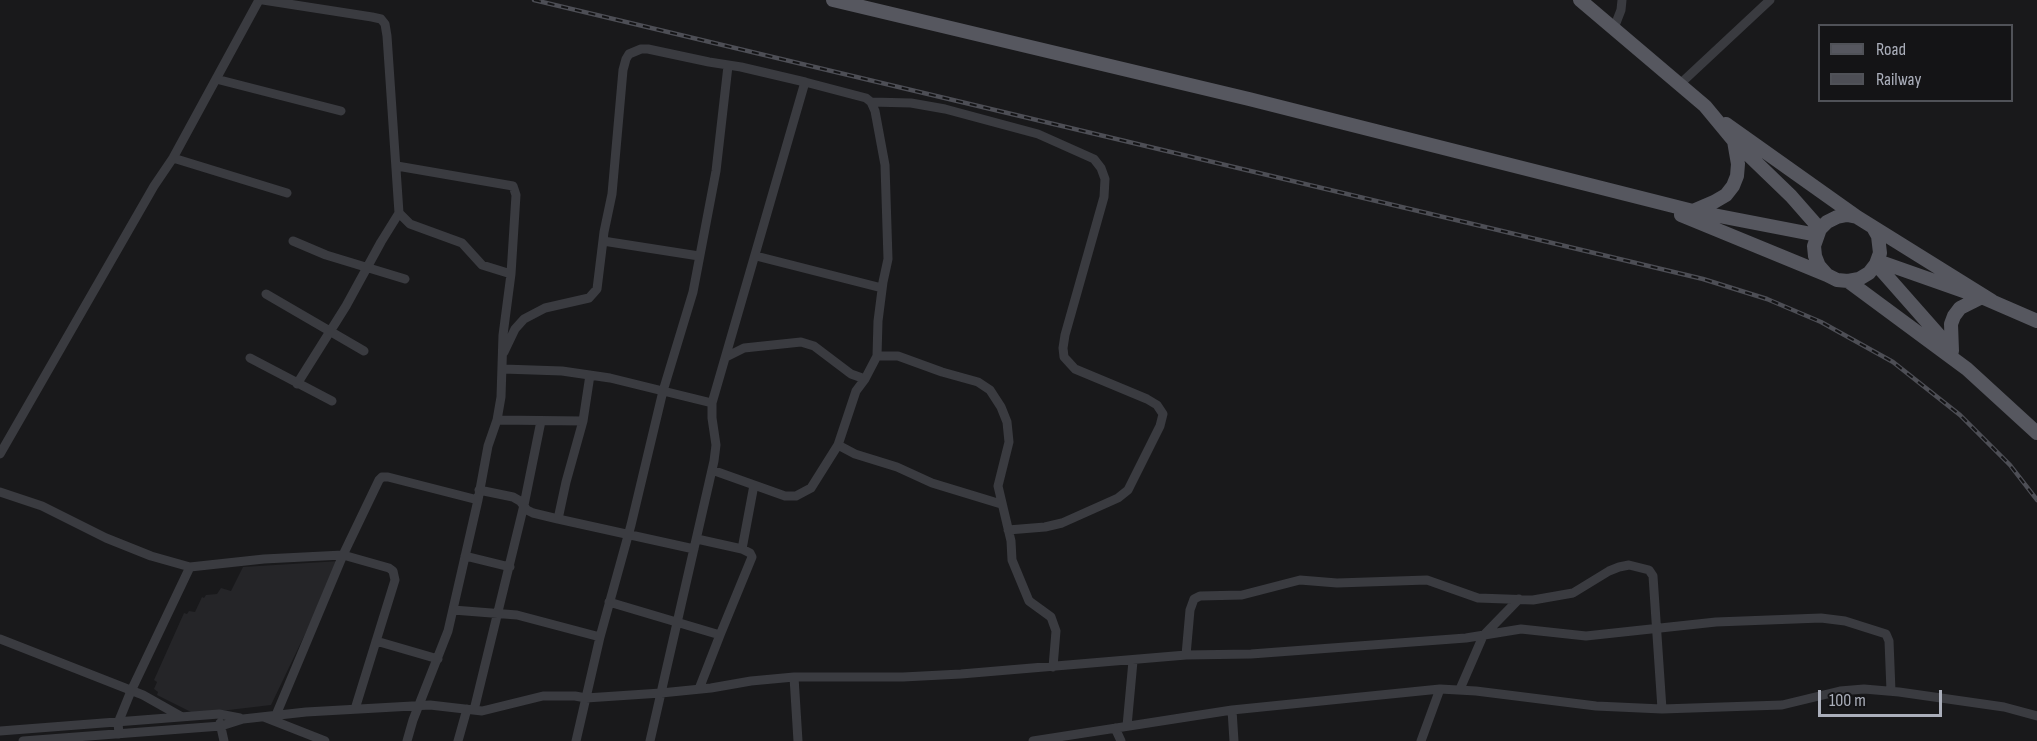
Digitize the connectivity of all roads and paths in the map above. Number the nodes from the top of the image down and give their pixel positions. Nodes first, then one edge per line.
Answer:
1 (261, 0) edge
2 (833, 0) edge
3 (1580, 0) edge
4 (1622, 0) edge
5 (1770, 0) edge
6 (1614, 28) junction
7 (728, 66) junction
8 (216, 79) junction
9 (805, 82) junction
10 (1680, 84) junction
11 (871, 102) junction
12 (341, 111) dead end
13 (1714, 116) junction
14 (1734, 141) junction
15 (173, 158) junction
16 (397, 166) junction
17 (287, 193) dead end
18 (1640, 198) junction
19 (1693, 212) junction
20 (399, 213) junction
21 (1857, 217) junction
22 (1874, 229) junction
23 (1818, 232) junction
24 (293, 241) dead end
25 (603, 241) junction
26 (699, 256) junction
27 (756, 256) junction
28 (1877, 263) junction
29 (367, 267) junction
30 (511, 274) junction
31 (1827, 274) junction
32 (405, 279) dead end
33 (1848, 281) junction
34 (882, 288) junction
35 (266, 294) dead end
36 (1987, 299) junction
37 (2037, 321) edge
38 (330, 331) junction
39 (364, 351) dead end
40 (1952, 351) junction
41 (503, 355) junction
42 (877, 356) junction
43 (726, 357) junction
44 (250, 358) dead end
45 (503, 369) junction
46 (1967, 369) junction
47 (590, 375) junction
48 (865, 379) junction
49 (297, 384) junction
50 (663, 391) junction
51 (332, 400) dead end
52 (712, 404) junction
53 (497, 420) junction
54 (541, 421) junction
55 (583, 421) junction
56 (2037, 433) edge
57 (838, 445) junction
58 (0, 454) edge
59 (712, 470) junction
60 (754, 485) junction
61 (0, 492) edge
62 (479, 495) junction
63 (1001, 504) junction
64 (524, 505) junction
65 (558, 519) junction
66 (1008, 530) junction
67 (629, 534) junction
68 (697, 539) junction
69 (694, 549) junction
70 (742, 549) junction
71 (343, 555) junction
72 (465, 556) junction
73 (190, 567) junction
74 (510, 567) junction
75 (1519, 599) junction
76 (609, 602) junction
77 (453, 610) junction
78 (496, 613) junction
79 (676, 621) junction
80 (1657, 628) junction
81 (720, 634) junction
82 (1483, 636) junction
83 (600, 637) junction
84 (0, 639) edge
85 (376, 641) junction
86 (1186, 655) junction
87 (438, 659) junction
88 (1133, 661) junction
89 (1053, 667) junction
90 (794, 677) junction
91 (699, 689) junction
92 (1440, 689) junction
93 (1460, 689) junction
94 (131, 691) junction
95 (1891, 691) junction
96 (661, 693) junction
97 (586, 698) junction
98 (419, 706) junction
99 (355, 709) junction
100 (470, 709) junction
101 (1662, 709) junction
102 (1232, 710) junction
103 (219, 714) junction
104 (276, 715) junction
105 (261, 716) junction
106 (2037, 716) edge
107 (183, 718) junction
108 (243, 718) junction
109 (118, 723) junction
110 (221, 726) junction
111 (1127, 726) junction
112 (1115, 728) junction
113 (34, 729) junction
114 (0, 731) edge
115 (119, 734) junction
116 (136, 737) edge
117 (23, 741) edge
118 (35, 741) edge
119 (224, 741) edge
120 (325, 741) edge
121 (407, 741) edge
122 (458, 741) edge
123 (576, 741) edge
124 (650, 741) edge
125 (798, 741) edge
126 (1033, 741) edge
127 (1121, 741) edge
128 (1234, 741) edge
129 (1421, 741) edge

1 - 8 street
1 - 16 street
2 - 18 main road
3 - 6 main road
4 - 6 street
5 - 10 street
6 - 10 main road
7 - 9 street
7 - 25 street
7 - 26 street
8 - 12 street
8 - 15 street
9 - 11 street
9 - 27 street
10 - 13 main road
11 - 34 street
11 - 66 street
13 - 14 main road
13 - 21 main road
14 - 19 main road
14 - 23 main road
15 - 17 street
15 - 58 street
16 - 20 street
16 - 30 street
18 - 19 main road
18 - 31 main road
19 - 23 main road
20 - 29 street
20 - 30 street
21 - 22 main road
21 - 23 main road
22 - 28 main road
22 - 36 main road
23 - 31 main road
24 - 29 street
25 - 26 street
25 - 41 street
26 - 50 street
27 - 34 street
27 - 43 street
28 - 33 main road
28 - 36 main road
28 - 40 main road
29 - 32 street
29 - 38 street
30 - 41 street
31 - 33 main road
33 - 46 main road
34 - 42 street
35 - 38 street
36 - 37 main road
36 - 40 main road
38 - 39 street
38 - 49 street
40 - 46 main road
41 - 45 street
42 - 48 street
42 - 63 street
43 - 48 street
43 - 52 street
44 - 49 street
45 - 47 street
45 - 53 street
46 - 56 main road
47 - 50 street
47 - 55 street
48 - 57 street
49 - 51 street
50 - 52 street
50 - 67 street
52 - 59 street
53 - 54 street
53 - 62 street
54 - 55 street
54 - 64 street
55 - 65 street
57 - 60 street
57 - 63 street
59 - 60 street
59 - 68 street
60 - 70 street
61 - 73 street
62 - 64 street
62 - 71 street
62 - 72 street
63 - 66 street
64 - 65 street
64 - 74 street
65 - 67 street
66 - 89 street
67 - 69 street
67 - 76 street
68 - 69 street
68 - 70 street
69 - 79 street
70 - 81 street
71 - 73 street
71 - 85 street
71 - 104 street
72 - 74 street
72 - 77 street
73 - 94 street
74 - 78 street
75 - 80 street
75 - 82 street
75 - 86 street
76 - 79 street
76 - 83 street
77 - 78 street
77 - 87 street
78 - 83 street
78 - 100 street
79 - 81 street
79 - 96 street
80 - 82 street
80 - 95 street
80 - 101 street
81 - 91 street
82 - 86 street
82 - 93 street
83 - 97 street
84 - 94 street
85 - 87 street
85 - 99 street
86 - 88 street
87 - 98 street
88 - 89 street
88 - 111 street
89 - 90 street
90 - 91 street
90 - 125 street
91 - 96 street
92 - 93 street
92 - 102 street
92 - 129 street
93 - 101 street
94 - 107 street
94 - 109 street
95 - 101 street
95 - 106 street
96 - 97 street
96 - 124 street
97 - 100 street
97 - 123 street
98 - 99 street
98 - 100 street
98 - 121 street
99 - 104 street
100 - 122 street
102 - 111 street
102 - 128 street
103 - 107 street
103 - 108 street
103 - 110 street
104 - 105 street
105 - 108 street
105 - 120 street
107 - 109 street
108 - 110 street
109 - 113 street
109 - 115 street
110 - 116 street
110 - 119 street
111 - 112 street
112 - 126 street
112 - 127 street
113 - 114 street
113 - 118 street
115 - 116 street
115 - 118 street
117 - 118 street

